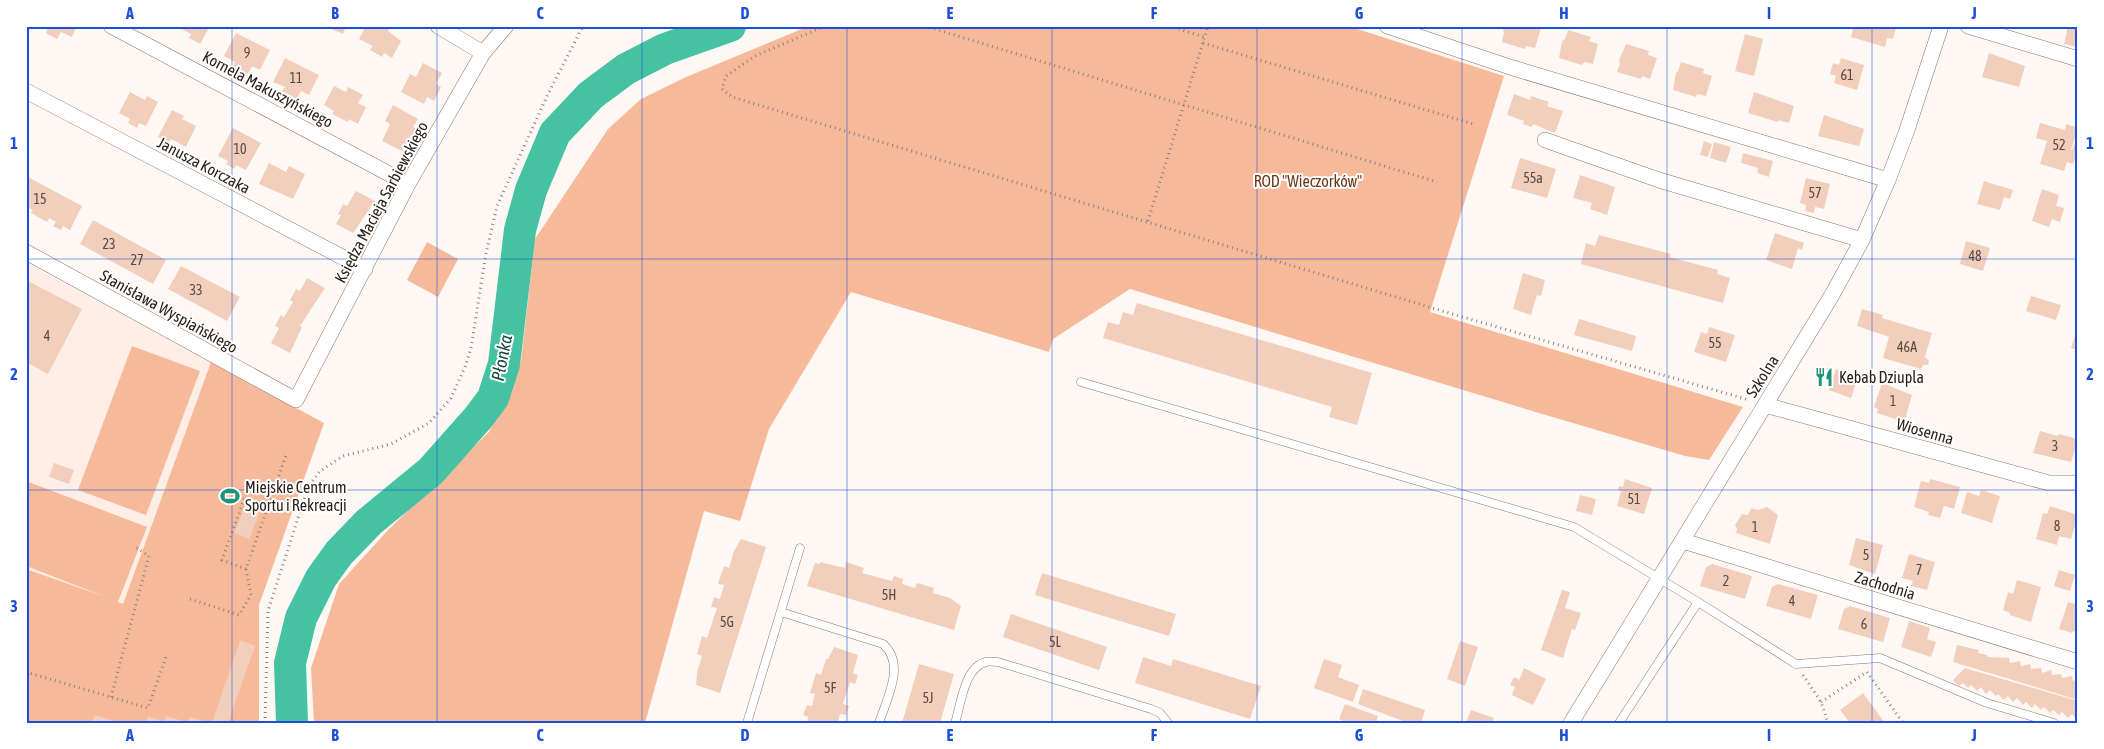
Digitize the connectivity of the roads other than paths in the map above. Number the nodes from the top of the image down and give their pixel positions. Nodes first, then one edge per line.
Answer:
1 (111, 26) edge
2 (438, 26) edge
3 (506, 26) edge
4 (1387, 26) edge
5 (1940, 26) edge
6 (1968, 26) edge
7 (483, 53) junction
8 (2078, 59) edge
9 (26, 91) edge
10 (1545, 140) dead end
11 (1888, 180) junction
12 (408, 184) junction
13 (1862, 240) junction
14 (26, 252) edge
15 (366, 269) junction
16 (1081, 382) dead end
17 (296, 400) joint
18 (1765, 404) junction
19 (2078, 483) edge
20 (1683, 541) junction
21 (800, 548) dead end
22 (1659, 579) junction
23 (1698, 602) junction
24 (781, 612) junction
25 (2078, 662) edge
26 (747, 723) edge
27 (879, 723) edge
28 (955, 723) edge
29 (1168, 723) edge
30 (1570, 723) edge
31 (1619, 723) edge
32 (2054, 723) edge

1 - 12 street, Kornela Makuszyńskiego
2 - 7 street
3 - 7 street, Księdza Macieja Sarbiewskiego
4 - 11 street
5 - 11 street, Szkolna
6 - 8 street
7 - 12 street, Księdza Macieja Sarbiewskiego
9 - 15 street, Janusza Korczaka
10 - 13 street
11 - 13 street, Szkolna
12 - 15 street, Księdza Macieja Sarbiewskiego
13 - 18 street, Szkolna
14 - 17 street, Stanisława Wyspiańskiego
15 - 17 street, Księdza Macieja Sarbiewskiego
16 - 22 lane
18 - 19 street, Wiosenna
18 - 20 street, Szkolna
20 - 22 street, Szkolna
20 - 25 street, Zachodnia
21 - 24 lane
22 - 23 lane
22 - 30 street, Szkolna
23 - 31 lane
23 - 32 lane
24 - 26 lane
24 - 27 lane
28 - 29 lane

